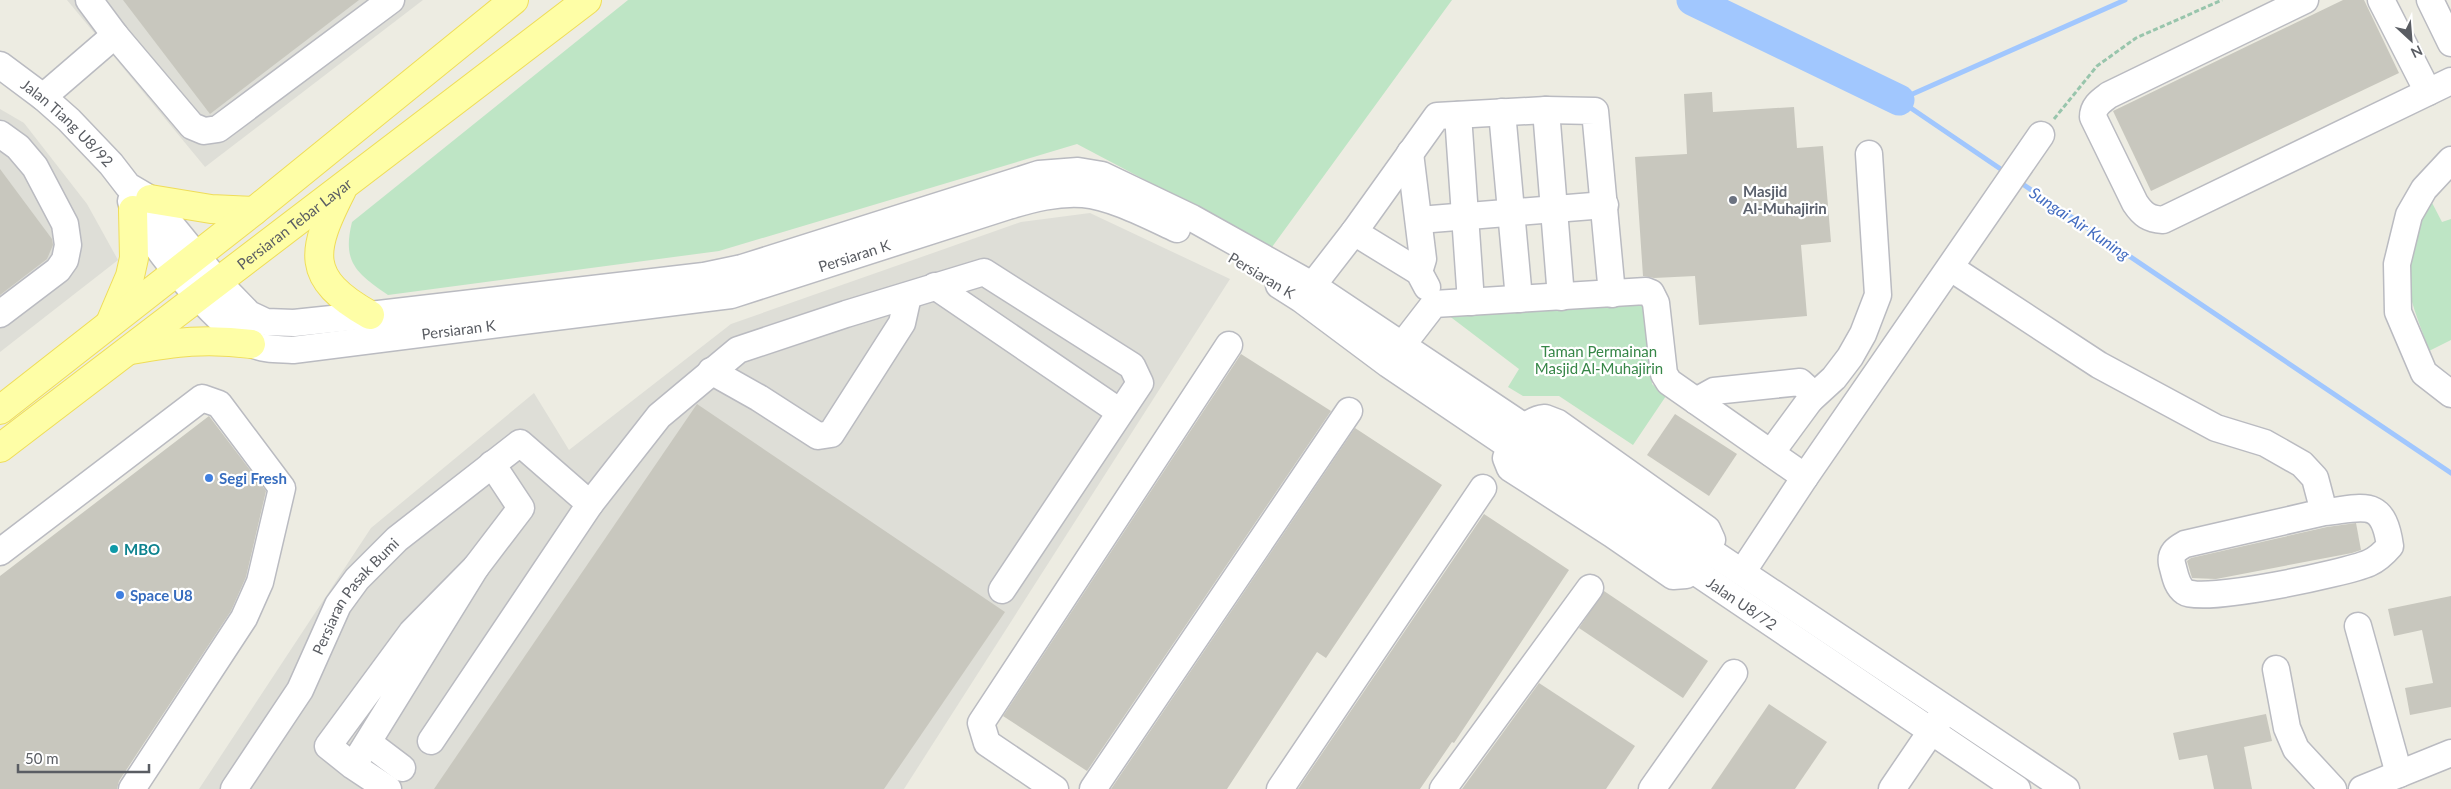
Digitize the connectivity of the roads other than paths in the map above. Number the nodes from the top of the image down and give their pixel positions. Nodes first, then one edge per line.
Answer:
1 (89, 0) edge
2 (391, 0) edge
3 (514, 0) edge
4 (587, 0) edge
5 (2305, 0) edge
6 (2381, 0) edge
7 (2430, 0) edge
8 (115, 35) junction
9 (2451, 43) edge
10 (3, 73) edge
11 (2440, 86) edge
12 (43, 97) junction
13 (1546, 110) junction
14 (1502, 112) junction
15 (1458, 115) junction
16 (0, 134) edge
17 (2041, 135) road end
18 (1410, 153) junction
19 (1869, 154) dead end
20 (2451, 160) edge
21 (345, 184) junction
22 (137, 198) junction
23 (1605, 205) junction
24 (1554, 210) junction
25 (254, 211) junction
26 (1511, 213) junction
27 (1465, 216) junction
28 (1419, 220) junction
29 (1354, 232) junction
30 (188, 264) junction
31 (1951, 268) junction
32 (1419, 272) junction
33 (935, 286) junction
34 (208, 288) junction
35 (1307, 292) junction
36 (1612, 294) junction
37 (908, 296) junction
38 (1561, 297) junction
39 (1519, 299) junction
40 (1471, 302) junction
41 (1434, 304) junction
42 (0, 314) edge
43 (370, 315) junction
44 (108, 327) junction
45 (251, 344) junction
46 (1229, 345) dead end
47 (126, 351) junction
48 (1395, 354) junction
49 (711, 371) junction
50 (2451, 394) edge
51 (1810, 400) junction
52 (1696, 401) junction
53 (1476, 408) junction
54 (0, 410) edge
55 (1349, 411) dead end
56 (1120, 412) junction
57 (1525, 426) junction
58 (1510, 447) junction
59 (0, 448) edge
60 (1772, 453) junction
61 (492, 464) junction
62 (1805, 477) junction
63 (1483, 488) dead end
64 (590, 504) junction
65 (2324, 512) junction
66 (0, 552) edge
67 (1701, 559) junction
68 (476, 567) junction
69 (1743, 571) junction
70 (1590, 588) dead end
71 (1002, 590) dead end
72 (2358, 626) dead end
73 (2276, 670) dead end
74 (1734, 672) dead end
75 (1947, 710) junction
76 (1932, 732) junction
77 (369, 742) junction
78 (431, 742) dead end
79 (2451, 753) edge
80 (353, 766) junction
81 (2399, 774) junction
82 (395, 778) edge
83 (132, 789) edge
84 (234, 789) edge
85 (1055, 789) edge
86 (1093, 789) edge
87 (1280, 789) edge
88 (1443, 789) edge
89 (1652, 789) edge
90 (1892, 789) edge
91 (2017, 789) edge
92 (2066, 789) edge
93 (2333, 789) edge
94 (2362, 789) edge

1 - 8 street
2 - 8 street
3 - 25 main road
4 - 21 main road, Persiaran Tebar Layar
5 - 11 street
6 - 11 street
7 - 9 street
8 - 12 street
10 - 12 street, Jalan Tiang U8/92
12 - 22 street, Jalan Tiang U8/92
13 - 14 street
13 - 23 street
13 - 24 street
14 - 15 street
14 - 26 street
15 - 18 street
15 - 27 street
16 - 42 street
17 - 31 street
18 - 28 street
18 - 29 street
19 - 51 street
20 - 50 street
21 - 34 main road, Persiaran Tebar Layar
21 - 43 main road
22 - 25 main road
22 - 30 street, Jalan Tiang U8/92
22 - 44 main road
23 - 24 street
23 - 36 street
24 - 26 street
24 - 38 street
25 - 30 main road
26 - 27 street
26 - 39 street
27 - 28 street
27 - 40 street
28 - 32 street
29 - 32 street
29 - 35 street
30 - 34 street, Jalan Tiang U8/92
30 - 44 main road
31 - 62 street
31 - 65 street
32 - 41 street
33 - 37 street
33 - 56 street
33 - 56 street
34 - 43 street, Persiaran K
34 - 45 street, Persiaran K
34 - 47 main road, Persiaran Tebar Layar
35 - 43 street, Persiaran K
35 - 45 street, Persiaran K
35 - 48 street, Persiaran K
36 - 38 street
36 - 52 street
37 - 49 street
37 - 49 street
38 - 39 street
39 - 40 street
40 - 41 street
41 - 48 street
44 - 54 main road
45 - 47 main road
46 - 85 street
47 - 59 main road, Persiaran Tebar Layar
48 - 53 street, Persiaran K
49 - 64 street
51 - 52 street
51 - 60 street
52 - 60 street
53 - 57 street, Jalan U8/72
53 - 58 street, Jalan U8/72
55 - 86 street
56 - 71 street
57 - 58 street
57 - 67 street, Jalan U8/72
58 - 67 street, Jalan U8/72
60 - 62 street
61 - 64 street, Persiaran Pasak Bumi
61 - 68 street
61 - 84 street, Persiaran Pasak Bumi
62 - 69 street
63 - 87 street
64 - 78 street
65 - 65 street
66 - 83 street
67 - 69 street, Jalan U8/72
67 - 76 street, Jalan U8/72
68 - 77 street
68 - 80 street
69 - 75 street, Jalan U8/72
70 - 88 street
72 - 81 street
73 - 93 street
74 - 89 street
75 - 76 street
75 - 92 street, Jalan U8/72
76 - 90 street
76 - 91 street, Jalan U8/72
77 - 80 street
77 - 82 street
79 - 81 street
80 - 82 street
81 - 94 street

